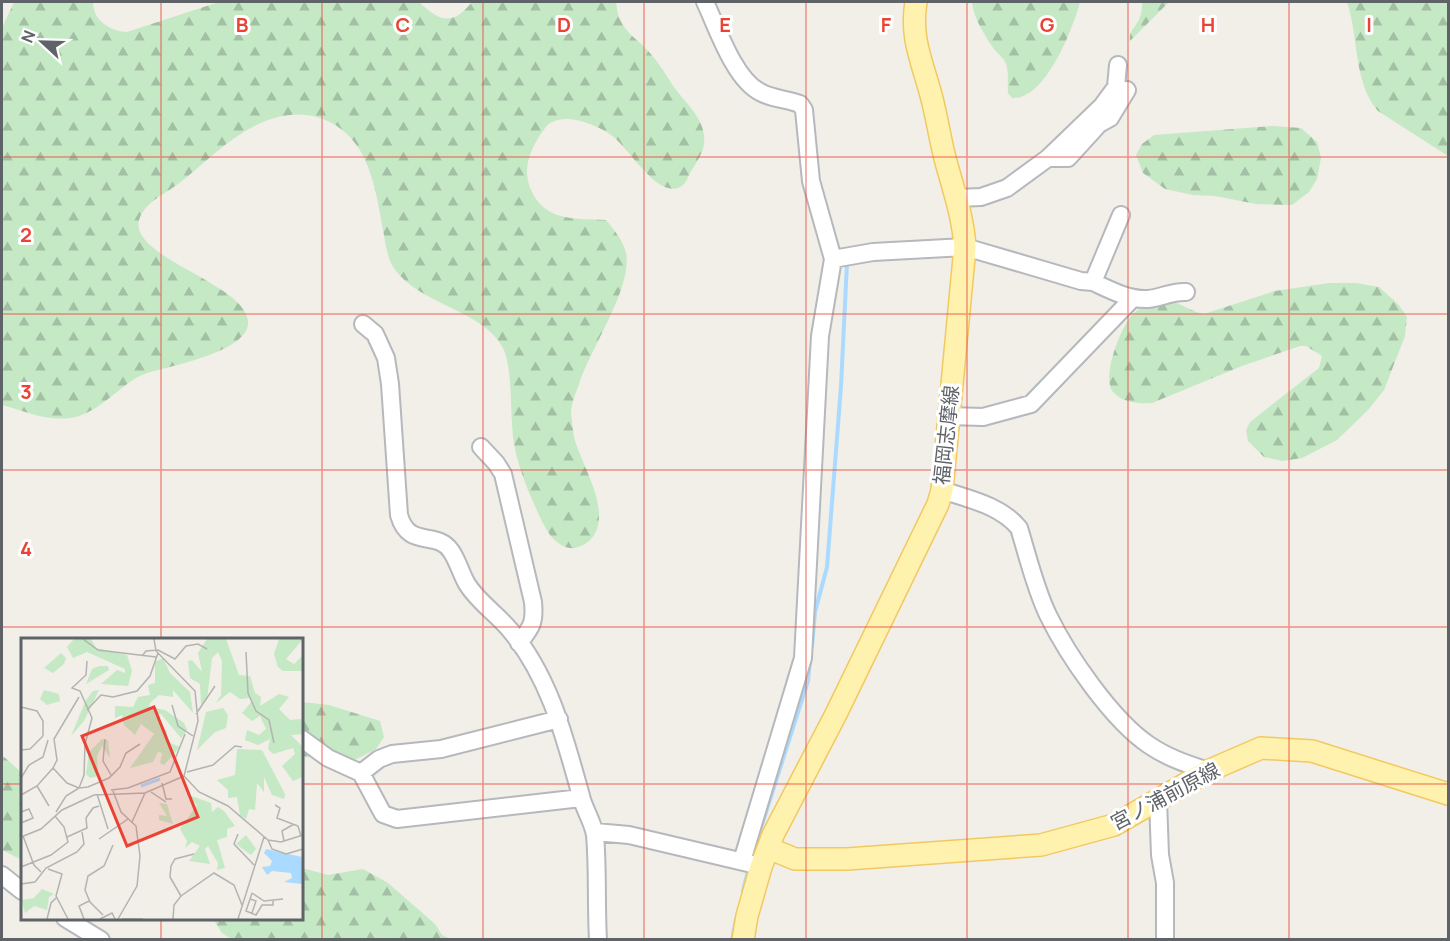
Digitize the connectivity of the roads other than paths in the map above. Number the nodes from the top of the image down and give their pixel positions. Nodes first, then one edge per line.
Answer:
1 (705, 2) edge
2 (916, 2) edge
3 (1118, 66) dead end
4 (1127, 90) dead end
5 (1048, 158) junction
6 (957, 198) junction
7 (1121, 216) dead end
8 (965, 247) junction
9 (833, 259) junction
10 (1093, 282) junction
11 (1186, 292) dead end
12 (1133, 298) junction
13 (363, 324) dead end
14 (948, 416) junction
15 (481, 447) dead end
16 (942, 490) junction
17 (519, 643) junction
18 (559, 719) junction
19 (303, 740) edge
20 (1208, 771) junction
21 (361, 773) junction
22 (1449, 794) edge
23 (581, 798) junction
24 (1158, 800) junction
25 (595, 832) junction
26 (757, 859) junction
27 (2, 875) edge
28 (21, 890) edge
29 (68, 920) edge
30 (101, 939) edge
31 (598, 939) edge
32 (743, 939) edge
33 (1165, 939) edge

1 - 9 street
2 - 6 main road, 福岡志摩線
3 - 5 street
4 - 5 street
5 - 6 street
6 - 8 main road, 福岡志摩線
7 - 10 street
8 - 9 street
8 - 10 street
8 - 14 main road, 福岡志摩線
9 - 26 street
10 - 12 street
11 - 12 street
12 - 14 street
13 - 17 street
14 - 16 main road, 福岡志摩線
15 - 17 street
16 - 20 street
16 - 26 main road, 福岡志摩線
17 - 18 street
18 - 21 street
18 - 23 street
19 - 21 street
20 - 22 main road, 宮ノ浦前原線
20 - 24 main road, 宮ノ浦前原線
21 - 23 street
23 - 25 street
24 - 26 main road, 宮ノ浦前原線
24 - 33 street
25 - 26 street
25 - 31 street
26 - 32 main road, 福岡志摩線
27 - 28 street
29 - 30 street

